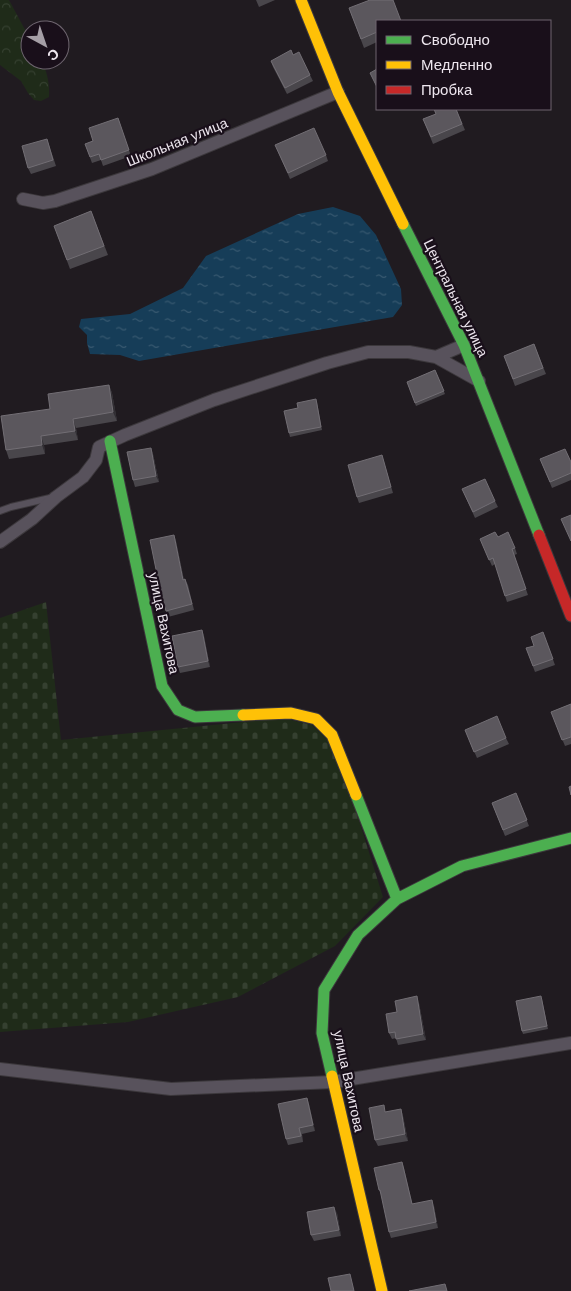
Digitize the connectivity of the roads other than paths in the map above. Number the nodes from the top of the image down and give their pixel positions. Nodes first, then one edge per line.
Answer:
1 (301, 0) edge
2 (338, 92) junction
3 (23, 198) dead end
4 (464, 345) junction
5 (436, 357) junction
6 (479, 381) junction
7 (110, 441) junction
8 (56, 497) junction
9 (0, 511) edge
10 (0, 542) edge
11 (571, 616) edge
12 (571, 838) edge
13 (396, 899) junction
14 (571, 1043) edge
15 (0, 1069) edge
16 (332, 1082) junction
17 (382, 1291) edge

1 - 2 street, Центральная улица
2 - 3 street, Школьная улица
2 - 4 street, Центральная улица
4 - 5 street
4 - 6 street, Центральная улица
5 - 6 street
5 - 7 street
6 - 11 street, Центральная улица
7 - 8 street
7 - 13 street, улица Вахитова
8 - 9 lane
8 - 10 street
12 - 13 street, улица Вахитова
13 - 16 street, улица Вахитова
14 - 16 street
15 - 16 street
16 - 17 street, улица Вахитова

